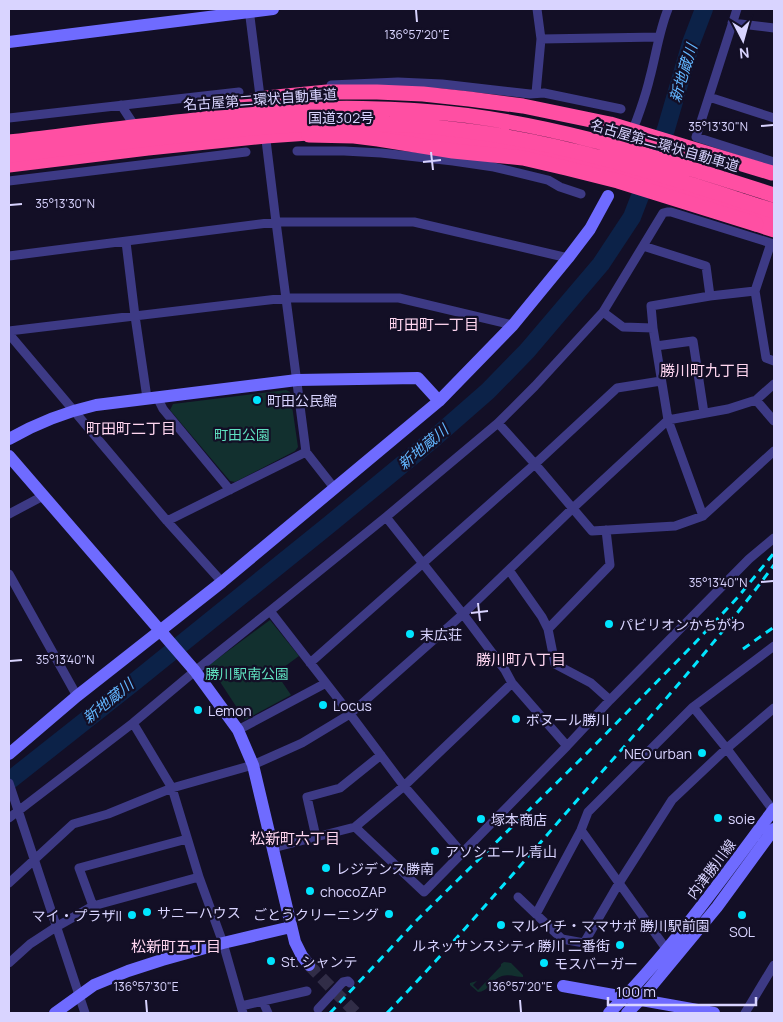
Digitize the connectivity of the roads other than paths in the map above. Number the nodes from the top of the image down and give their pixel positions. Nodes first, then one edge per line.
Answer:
1 (273, 9) edge
2 (537, 9) edge
3 (668, 9) edge
4 (737, 9) edge
5 (249, 10) edge
6 (732, 24) junction
7 (774, 28) edge
8 (659, 37) junction
9 (541, 39) junction
10 (9, 42) edge
11 (375, 83) junction
12 (470, 86) junction
13 (288, 89) dead end
14 (239, 92) dead end
15 (536, 93) junction
16 (708, 97) junction
17 (121, 105) junction
18 (621, 109) dead end
19 (9, 118) edge
20 (774, 118) edge
21 (348, 131) junction
22 (370, 132) junction
23 (116, 136) junction
24 (266, 136) junction
25 (9, 142) edge
26 (195, 143) junction
27 (512, 146) junction
28 (148, 148) junction
29 (297, 151) dead end
30 (246, 152) dead end
31 (381, 153) junction
32 (9, 155) edge
33 (185, 159) junction
34 (463, 162) junction
35 (9, 165) edge
36 (621, 172) junction
37 (774, 174) edge
38 (9, 181) edge
39 (669, 187) junction
40 (581, 194) dead end
41 (774, 195) edge
42 (608, 196) joint
43 (710, 199) junction
44 (774, 210) edge
45 (774, 219) edge
46 (276, 222) junction
47 (731, 231) junction
48 (773, 239) edge
49 (126, 242) junction
50 (643, 246) junction
51 (9, 256) edge
52 (568, 258) junction
53 (755, 291) junction
54 (710, 296) junction
55 (286, 298) junction
56 (603, 312) junction
57 (135, 316) junction
58 (513, 325) junction
59 (653, 328) junction
60 (9, 332) edge
61 (656, 346) junction
62 (774, 362) edge
63 (297, 380) junction
64 (661, 381) junction
65 (774, 384) edge
66 (152, 398) junction
67 (756, 400) junction
68 (439, 401) junction
69 (73, 410) junction
70 (704, 414) junction
71 (668, 420) junction
72 (774, 420) edge
73 (498, 423) junction
74 (9, 439) edge
75 (306, 452) junction
76 (774, 452) edge
77 (9, 456) edge
78 (536, 464) junction
79 (335, 489) junction
80 (230, 490) junction
81 (44, 496) junction
82 (573, 508) junction
83 (9, 514) edge
84 (703, 516) junction
85 (386, 517) junction
86 (167, 521) junction
87 (606, 530) junction
88 (774, 538) edge
89 (424, 563) junction
90 (509, 570) junction
91 (9, 574) edge
92 (222, 582) junction
93 (270, 611) junction
94 (463, 614) junction
95 (548, 630) junction
96 (161, 631) junction
97 (774, 646) edge
98 (310, 663) junction
99 (195, 670) junction
100 (326, 683) junction
101 (512, 683) junction
102 (77, 696) junction
103 (610, 700) junction
104 (693, 707) junction
105 (774, 708) edge
106 (350, 714) junction
107 (133, 724) junction
108 (238, 730) junction
109 (567, 746) junction
110 (727, 748) junction
111 (9, 754) edge
112 (381, 755) junction
113 (253, 765) junction
114 (9, 783) edge
115 (404, 786) junction
116 (172, 788) junction
117 (19, 810) junction
118 (774, 810) edge
119 (9, 818) edge
120 (355, 827) junction
121 (774, 829) edge
122 (582, 830) junction
123 (316, 837) junction
124 (187, 839) junction
125 (273, 848) junction
126 (462, 853) junction
127 (34, 860) junction
128 (199, 877) junction
129 (9, 883) edge
130 (619, 883) junction
131 (518, 897) dead end
132 (93, 906) junction
133 (536, 914) junction
134 (56, 927) junction
135 (291, 927) junction
136 (223, 943) junction
137 (667, 950) junction
138 (9, 963) edge
139 (309, 965) tunnel mouth
140 (774, 965) edge
141 (350, 983) dead end
142 (562, 986) dead end
143 (307, 991) dead end
144 (79, 995) junction
145 (625, 998) junction
146 (640, 1000) junction
147 (263, 1002) junction
148 (318, 1009) dead end
149 (242, 1010) edge
150 (55, 1013) edge
151 (85, 1013) edge
152 (268, 1013) edge
153 (609, 1013) edge
154 (627, 1013) edge
155 (714, 1013) edge
156 (745, 1013) edge

1 - 5 street
2 - 9 street
3 - 8 street
4 - 6 street
5 - 10 street
5 - 24 street
6 - 7 street
6 - 16 street
8 - 9 street
8 - 36 street
9 - 15 street
11 - 12 street
11 - 13 street
11 - 21 street
12 - 15 street
12 - 27 street
14 - 17 street
15 - 18 street
16 - 20 street
16 - 37 street
17 - 19 street
17 - 28 street
21 - 22 highway, 国道302号
21 - 24 highway, 国道302号
22 - 27 highway, 国道302号
22 - 31 street
23 - 25 highway, 名古屋第二環状自動車道, bridge
23 - 32 highway, 名古屋第二環状自動車道, bridge
23 - 37 highway, bridge
23 - 41 highway, 名古屋第二環状自動車道, bridge
23 - 44 highway, 名古屋第二環状自動車道, bridge
23 - 48 highway, bridge
24 - 26 highway, 国道302号
24 - 46 street
26 - 28 highway, 国道302号
26 - 33 street
27 - 34 street
27 - 36 highway, 国道302号
28 - 35 highway, 国道302号
29 - 31 street
30 - 33 street
31 - 34 street
33 - 38 street
34 - 40 street
36 - 39 highway, 国道302号
36 - 42 street
37 - 39 highway, 国道302号
39 - 43 highway, 国道302号
42 - 52 street
43 - 45 highway, 国道302号
43 - 47 street
46 - 49 street
46 - 52 street
46 - 55 street
47 - 48 street
47 - 50 street
48 - 53 street
49 - 51 street
49 - 57 street
50 - 54 street
50 - 56 street
52 - 58 street
53 - 54 street
53 - 62 street
54 - 59 street
55 - 57 street
55 - 58 street
55 - 63 street
56 - 59 street
56 - 73 street
57 - 60 street
57 - 66 street
58 - 68 street
59 - 61 street
60 - 69 street
61 - 64 street
61 - 70 street
63 - 66 street
63 - 68 street
63 - 75 street
64 - 71 street
64 - 78 street
65 - 67 street
66 - 69 street
66 - 80 street
67 - 70 street
67 - 72 street
68 - 79 street
69 - 74 street
69 - 86 street
70 - 71 street
71 - 82 street
71 - 84 street
73 - 78 street
73 - 85 street
75 - 79 street
75 - 80 street
76 - 84 street
77 - 81 street
78 - 82 street
78 - 89 street
79 - 92 street
80 - 86 street
81 - 83 street
81 - 96 street
82 - 87 street
82 - 90 street
84 - 87 street
85 - 89 street
85 - 93 street
86 - 92 street
87 - 95 street
88 - 103 street
89 - 94 street
89 - 98 street
90 - 94 street
90 - 95 street
91 - 102 street
92 - 96 street
93 - 98 street
93 - 99 street
94 - 101 street
94 - 106 street
95 - 103 street
96 - 99 street
96 - 102 street
97 - 104 street
98 - 100 street
99 - 107 street
99 - 108 street
100 - 106 street
100 - 108 street
101 - 109 street
101 - 115 street
102 - 111 street
103 - 109 street
104 - 110 street
104 - 122 street
105 - 110 street
106 - 112 street
106 - 113 street
107 - 116 street
107 - 117 street
108 - 113 street
109 - 126 street
110 - 118 street
110 - 130 street
112 - 115 street
112 - 123 street
113 - 116 street
113 - 125 street
114 - 117 street
115 - 120 street
115 - 126 street
116 - 124 street
116 - 127 street
117 - 119 street
117 - 127 street
118 - 137 street, 内津勝川線
120 - 123 street
120 - 126 street
121 - 146 street, 内津勝川線
122 - 130 street
122 - 133 street
123 - 125 street
124 - 128 street
124 - 132 street
125 - 135 street
127 - 129 street
127 - 134 street
128 - 132 street
128 - 136 street
130 - 133 street
130 - 137 street
131 - 133 street
132 - 134 street
134 - 138 street
134 - 144 street
135 - 136 street
135 - 139 street
136 - 144 street
136 - 149 street
137 - 145 street, 内津勝川線
140 - 156 street
141 - 148 street, bridge
142 - 145 street
143 - 147 street
144 - 150 street
144 - 151 street
145 - 146 street
145 - 153 street, 内津勝川線
146 - 154 street, 内津勝川線
146 - 155 street
147 - 149 street
147 - 152 street

